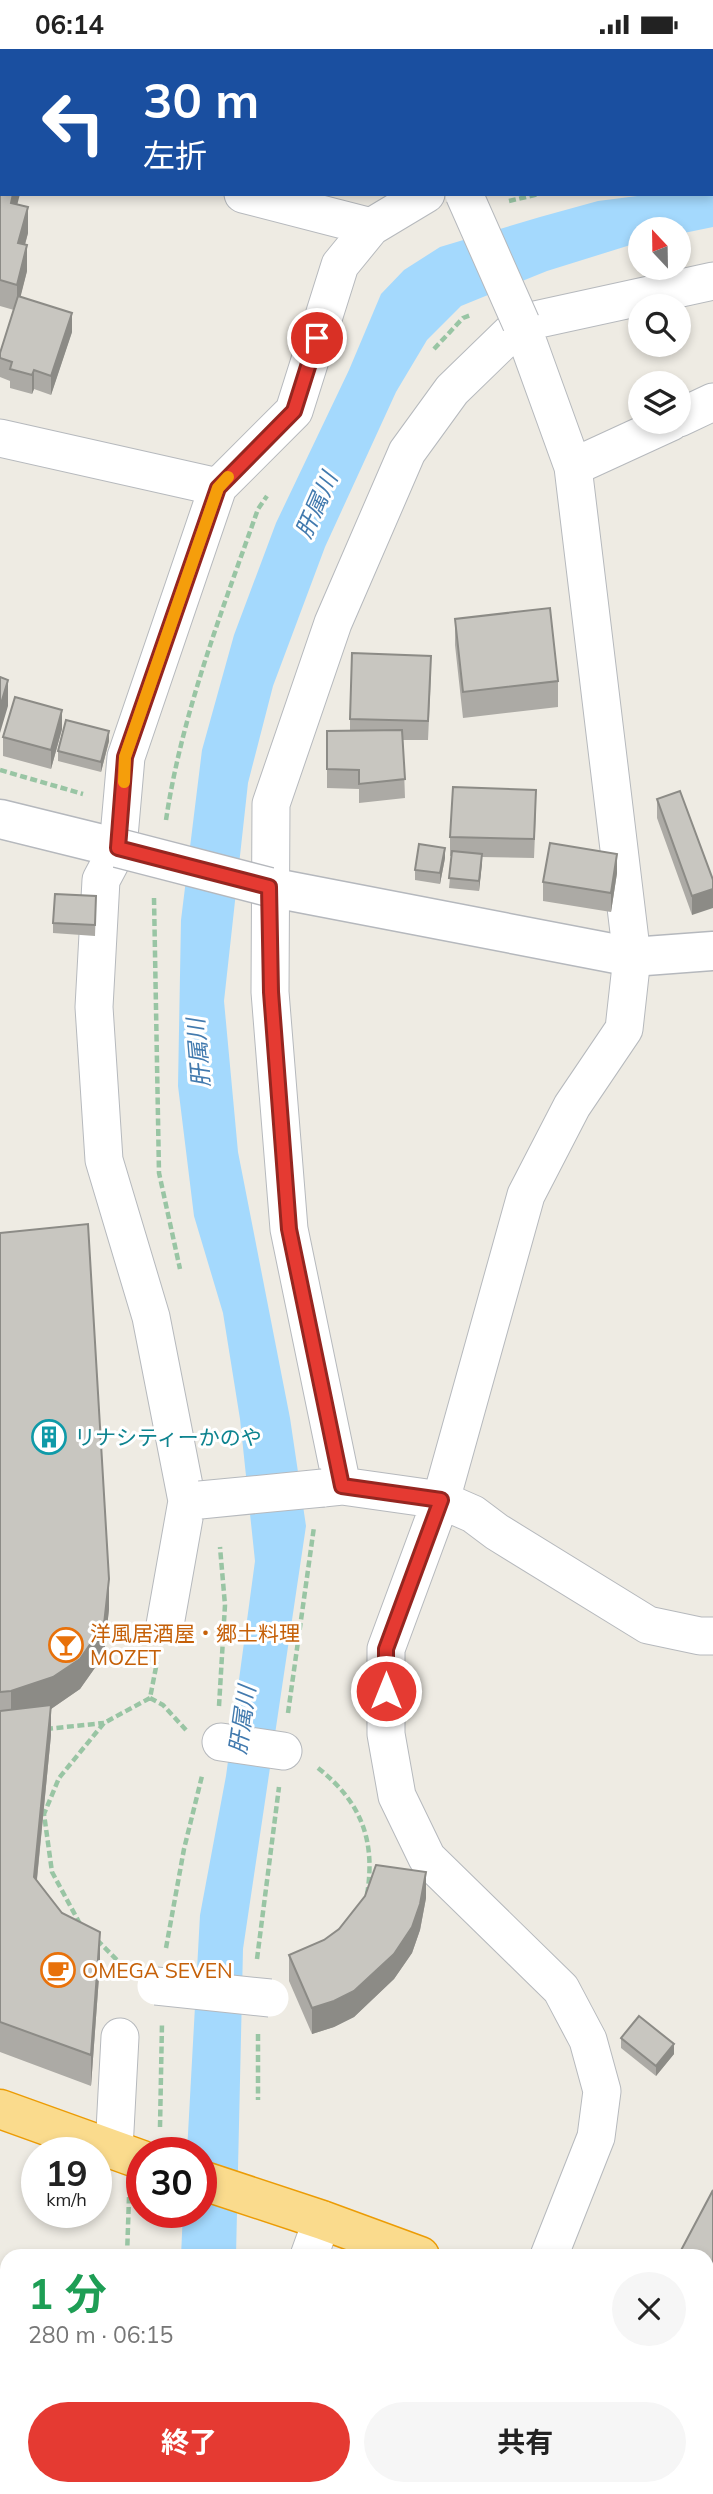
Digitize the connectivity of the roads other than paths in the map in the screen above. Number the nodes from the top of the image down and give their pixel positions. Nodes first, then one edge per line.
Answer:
1 (251, 196) edge
2 (423, 196) edge
3 (465, 196) edge
4 (371, 226) junction
5 (713, 281) edge
6 (521, 323) junction
7 (713, 403) edge
8 (691, 413) edge
9 (645, 434) edge
10 (0, 438) edge
11 (573, 467) junction
12 (218, 488) junction
13 (0, 819) edge
14 (118, 848) junction
15 (269, 887) junction
16 (713, 951) edge
17 (632, 957) junction
18 (333, 1487) junction
19 (194, 1500) junction
20 (441, 1500) junction
21 (165, 1625) road end
22 (713, 1636) edge
23 (214, 1743) road end
24 (283, 1751) road end
25 (270, 1998) dead end
26 (159, 2001) road end
27 (120, 2037) dead end
28 (0, 2109) edge
29 (133, 2137) edge
30 (126, 2155) edge
31 (217, 2186) edge
32 (323, 2220) junction
33 (312, 2249) edge
34 (401, 2249) edge
35 (552, 2249) edge

1 - 4 street
2 - 4 street
3 - 6 street, bridge
4 - 12 street
5 - 6 street
6 - 11 street
6 - 15 street
7 - 8 street
9 - 11 street
10 - 12 street
11 - 17 street
12 - 14 street
13 - 14 street
14 - 15 street, bridge
14 - 19 street
15 - 17 street
15 - 18 street
16 - 17 street
17 - 20 street
18 - 19 street, bridge
18 - 20 street
19 - 21 street
20 - 22 street
20 - 35 street
23 - 24 street
25 - 26 street, bridge
27 - 29 street
28 - 30 highway
31 - 32 highway
32 - 33 street
32 - 34 highway

